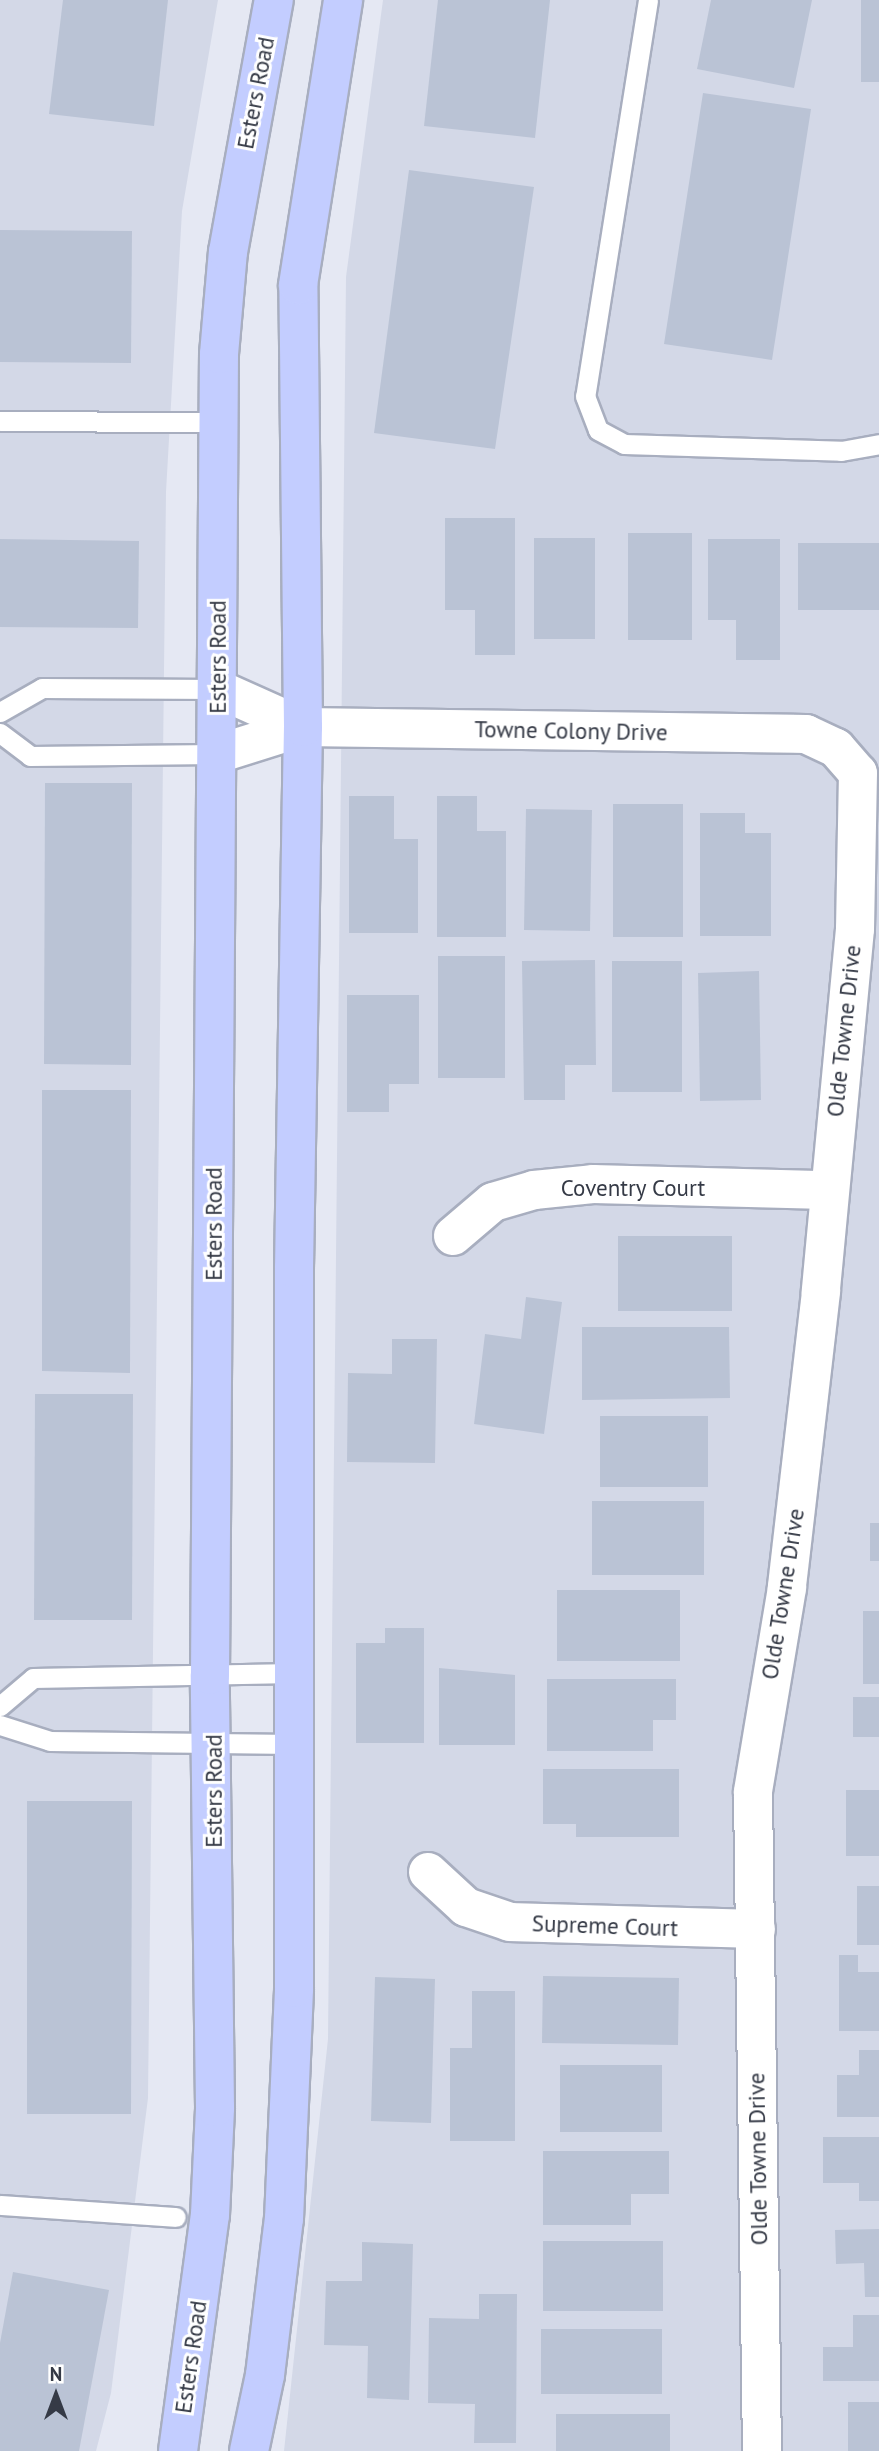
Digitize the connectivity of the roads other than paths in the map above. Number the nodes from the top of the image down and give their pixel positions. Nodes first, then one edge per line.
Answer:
1 (274, 0) edge
2 (343, 0) edge
3 (648, 0) edge
4 (0, 421) edge
5 (219, 422) junction
6 (879, 444) edge
7 (218, 689) junction
8 (0, 712) edge
9 (303, 727) junction
10 (0, 733) edge
11 (836, 748) joint
12 (217, 754) junction
13 (827, 1190) junction
14 (453, 1236) dead end
15 (294, 1673) junction
16 (210, 1675) junction
17 (0, 1706) edge
18 (0, 1725) edge
19 (215, 1741) junction
20 (294, 1744) junction
21 (428, 1872) dead end
22 (755, 1929) junction
23 (0, 2205) edge
24 (176, 2217) dead end
25 (178, 2451) edge
26 (249, 2451) edge
27 (762, 2451) edge

1 - 5 main road, Esters Road
2 - 9 main road
3 - 6 lane
4 - 5 lane
5 - 7 main road, Esters Road
7 - 8 lane
7 - 9 street, Towne Colony Drive
7 - 12 main road, Esters Road
9 - 11 street, Towne Colony Drive
9 - 12 street, Towne Colony Drive
9 - 15 main road
10 - 12 lane
11 - 13 street, Olde Towne Drive
12 - 16 main road, Esters Road
13 - 14 street, Coventry Court
13 - 22 street, Olde Towne Drive
15 - 16 lane
15 - 20 main road
16 - 17 lane
16 - 19 main road, Esters Road
18 - 19 lane
19 - 20 lane
19 - 25 main road, Esters Road
20 - 26 main road
21 - 22 street, Supreme Court
22 - 27 street, Olde Towne Drive
23 - 24 lane

